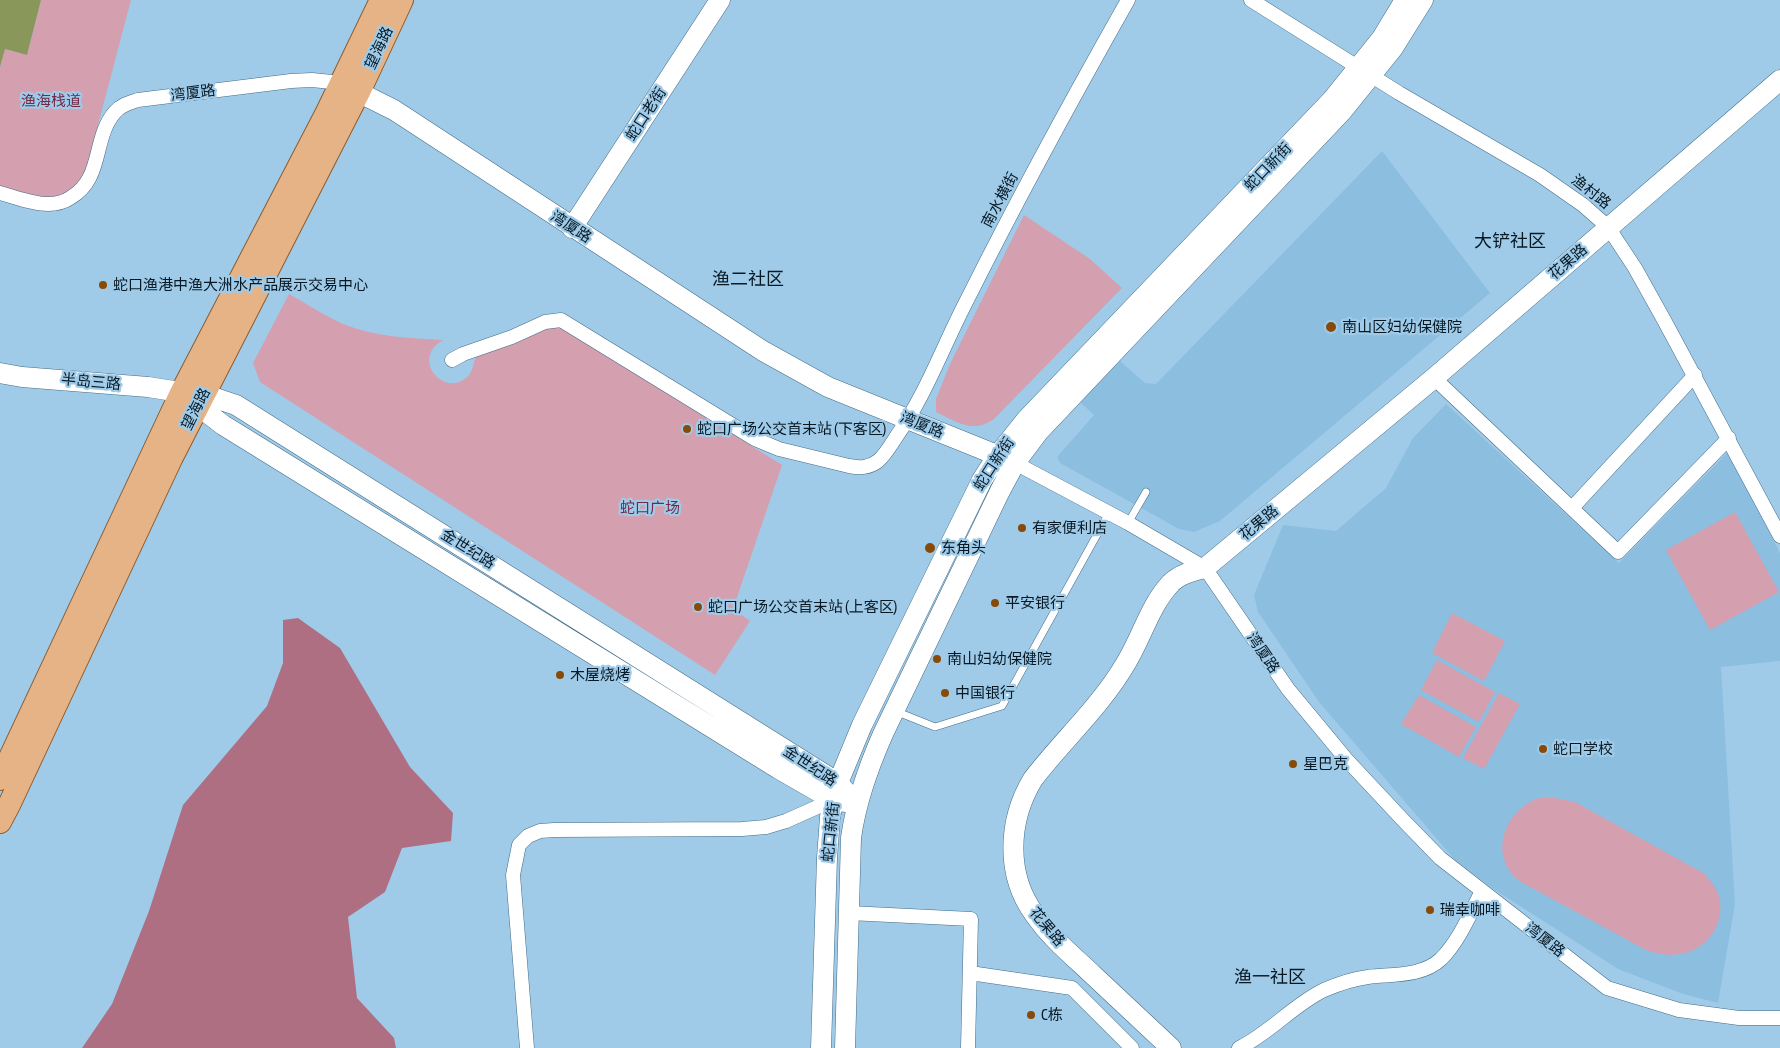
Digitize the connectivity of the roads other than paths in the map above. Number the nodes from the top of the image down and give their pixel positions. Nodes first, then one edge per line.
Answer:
1 (381, 0) edge
2 (402, 0) edge
3 (720, 0) edge
4 (1128, 0) edge
5 (1251, 0) edge
6 (1405, 0) edge
7 (1422, 0) edge
8 (1364, 71) junction
9 (1780, 80) edge
10 (350, 88) junction
11 (0, 193) edge
12 (1608, 227) junction
13 (572, 228) junction
14 (452, 360) dead end
15 (0, 374) edge
16 (1695, 375) junction
17 (1434, 378) junction
18 (194, 398) junction
19 (908, 420) junction
20 (1729, 438) junction
21 (1007, 459) junction
22 (360, 481) junction
23 (1146, 492) dead end
24 (353, 505) junction
25 (1572, 508) junction
26 (1109, 513) junction
27 (1128, 523) junction
28 (1780, 536) edge
29 (1205, 568) junction
30 (894, 711) junction
31 (0, 779) edge
32 (836, 791) junction
33 (857, 805) junction
34 (0, 822) edge
35 (1482, 891) junction
36 (849, 913) junction
37 (970, 973) junction
38 (1780, 1018) edge
39 (527, 1048) edge
40 (821, 1048) edge
41 (845, 1048) edge
42 (968, 1048) edge
43 (1132, 1048) edge
44 (1171, 1048) edge
45 (1239, 1048) edge

1 - 10 main road, 望海路
2 - 10 main road, 望海路
3 - 13 street, 蛇口老街
4 - 19 street, 南水横街
5 - 8 street, 渔村路
6 - 8 street, 蛇口新街
7 - 8 street, 蛇口新街
8 - 12 street, 渔村路
8 - 21 street, 蛇口新街
9 - 12 street, 花果路
10 - 11 street, 湾厦路
10 - 13 street, 湾厦路
10 - 18 main road, 望海路
12 - 16 street, 渔村路
12 - 17 street, 花果路
13 - 19 street, 湾厦路
14 - 19 street, 南水横街
15 - 18 street, 半岛三路
16 - 20 street, 渔村路
16 - 25 street
17 - 25 street
17 - 29 street, 花果路
18 - 22 street, 金世纪路
18 - 24 street, 金世纪路
18 - 31 main road, 望海路
18 - 34 main road, 望海路
19 - 21 street, 湾厦路
20 - 25 street
20 - 28 street, 渔村路
21 - 26 street, 湾厦路
21 - 30 street, 蛇口新街
21 - 32 street, 蛇口新街
22 - 24 street
22 - 32 street, 金世纪路
23 - 27 lane
24 - 32 street, 金世纪路
26 - 27 street, 湾厦路
26 - 30 lane
27 - 29 street, 湾厦路
29 - 35 street, 湾厦路
29 - 44 street, 花果路
30 - 33 street, 蛇口新街
32 - 33 street, 金世纪路
32 - 39 street
32 - 40 street, 蛇口新街
33 - 36 street, 蛇口新街
35 - 38 street, 湾厦路
35 - 45 street
36 - 37 street
36 - 41 street, 蛇口新街
37 - 42 street
37 - 43 street

